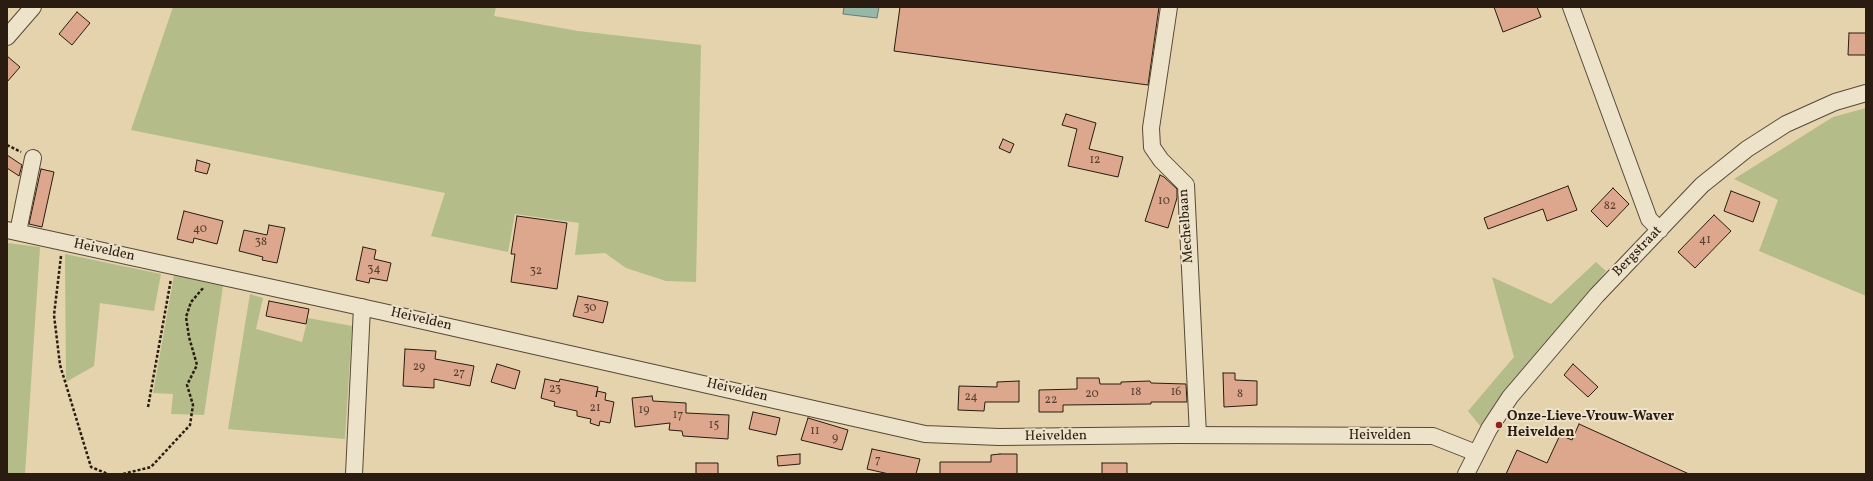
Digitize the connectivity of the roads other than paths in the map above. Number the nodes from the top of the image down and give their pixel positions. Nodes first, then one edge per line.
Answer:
1 (33, 7) edge
2 (1169, 7) edge
3 (1571, 7) edge
4 (7, 37) edge
5 (1866, 93) edge
6 (33, 158) dead end
7 (1660, 230) junction
8 (12, 231) edge
9 (362, 307) junction
10 (1198, 435) junction
11 (1476, 453) junction
12 (354, 474) edge
13 (1466, 474) edge

1 - 4 street
2 - 10 street, Mechelbaan
3 - 7 street
5 - 7 street, Bergstraat
6 - 8 street
7 - 11 street, Bergstraat
8 - 9 street, Heivelden
9 - 10 street, Heivelden
9 - 12 street
10 - 11 street, Heivelden
11 - 13 street, Bergstraat

